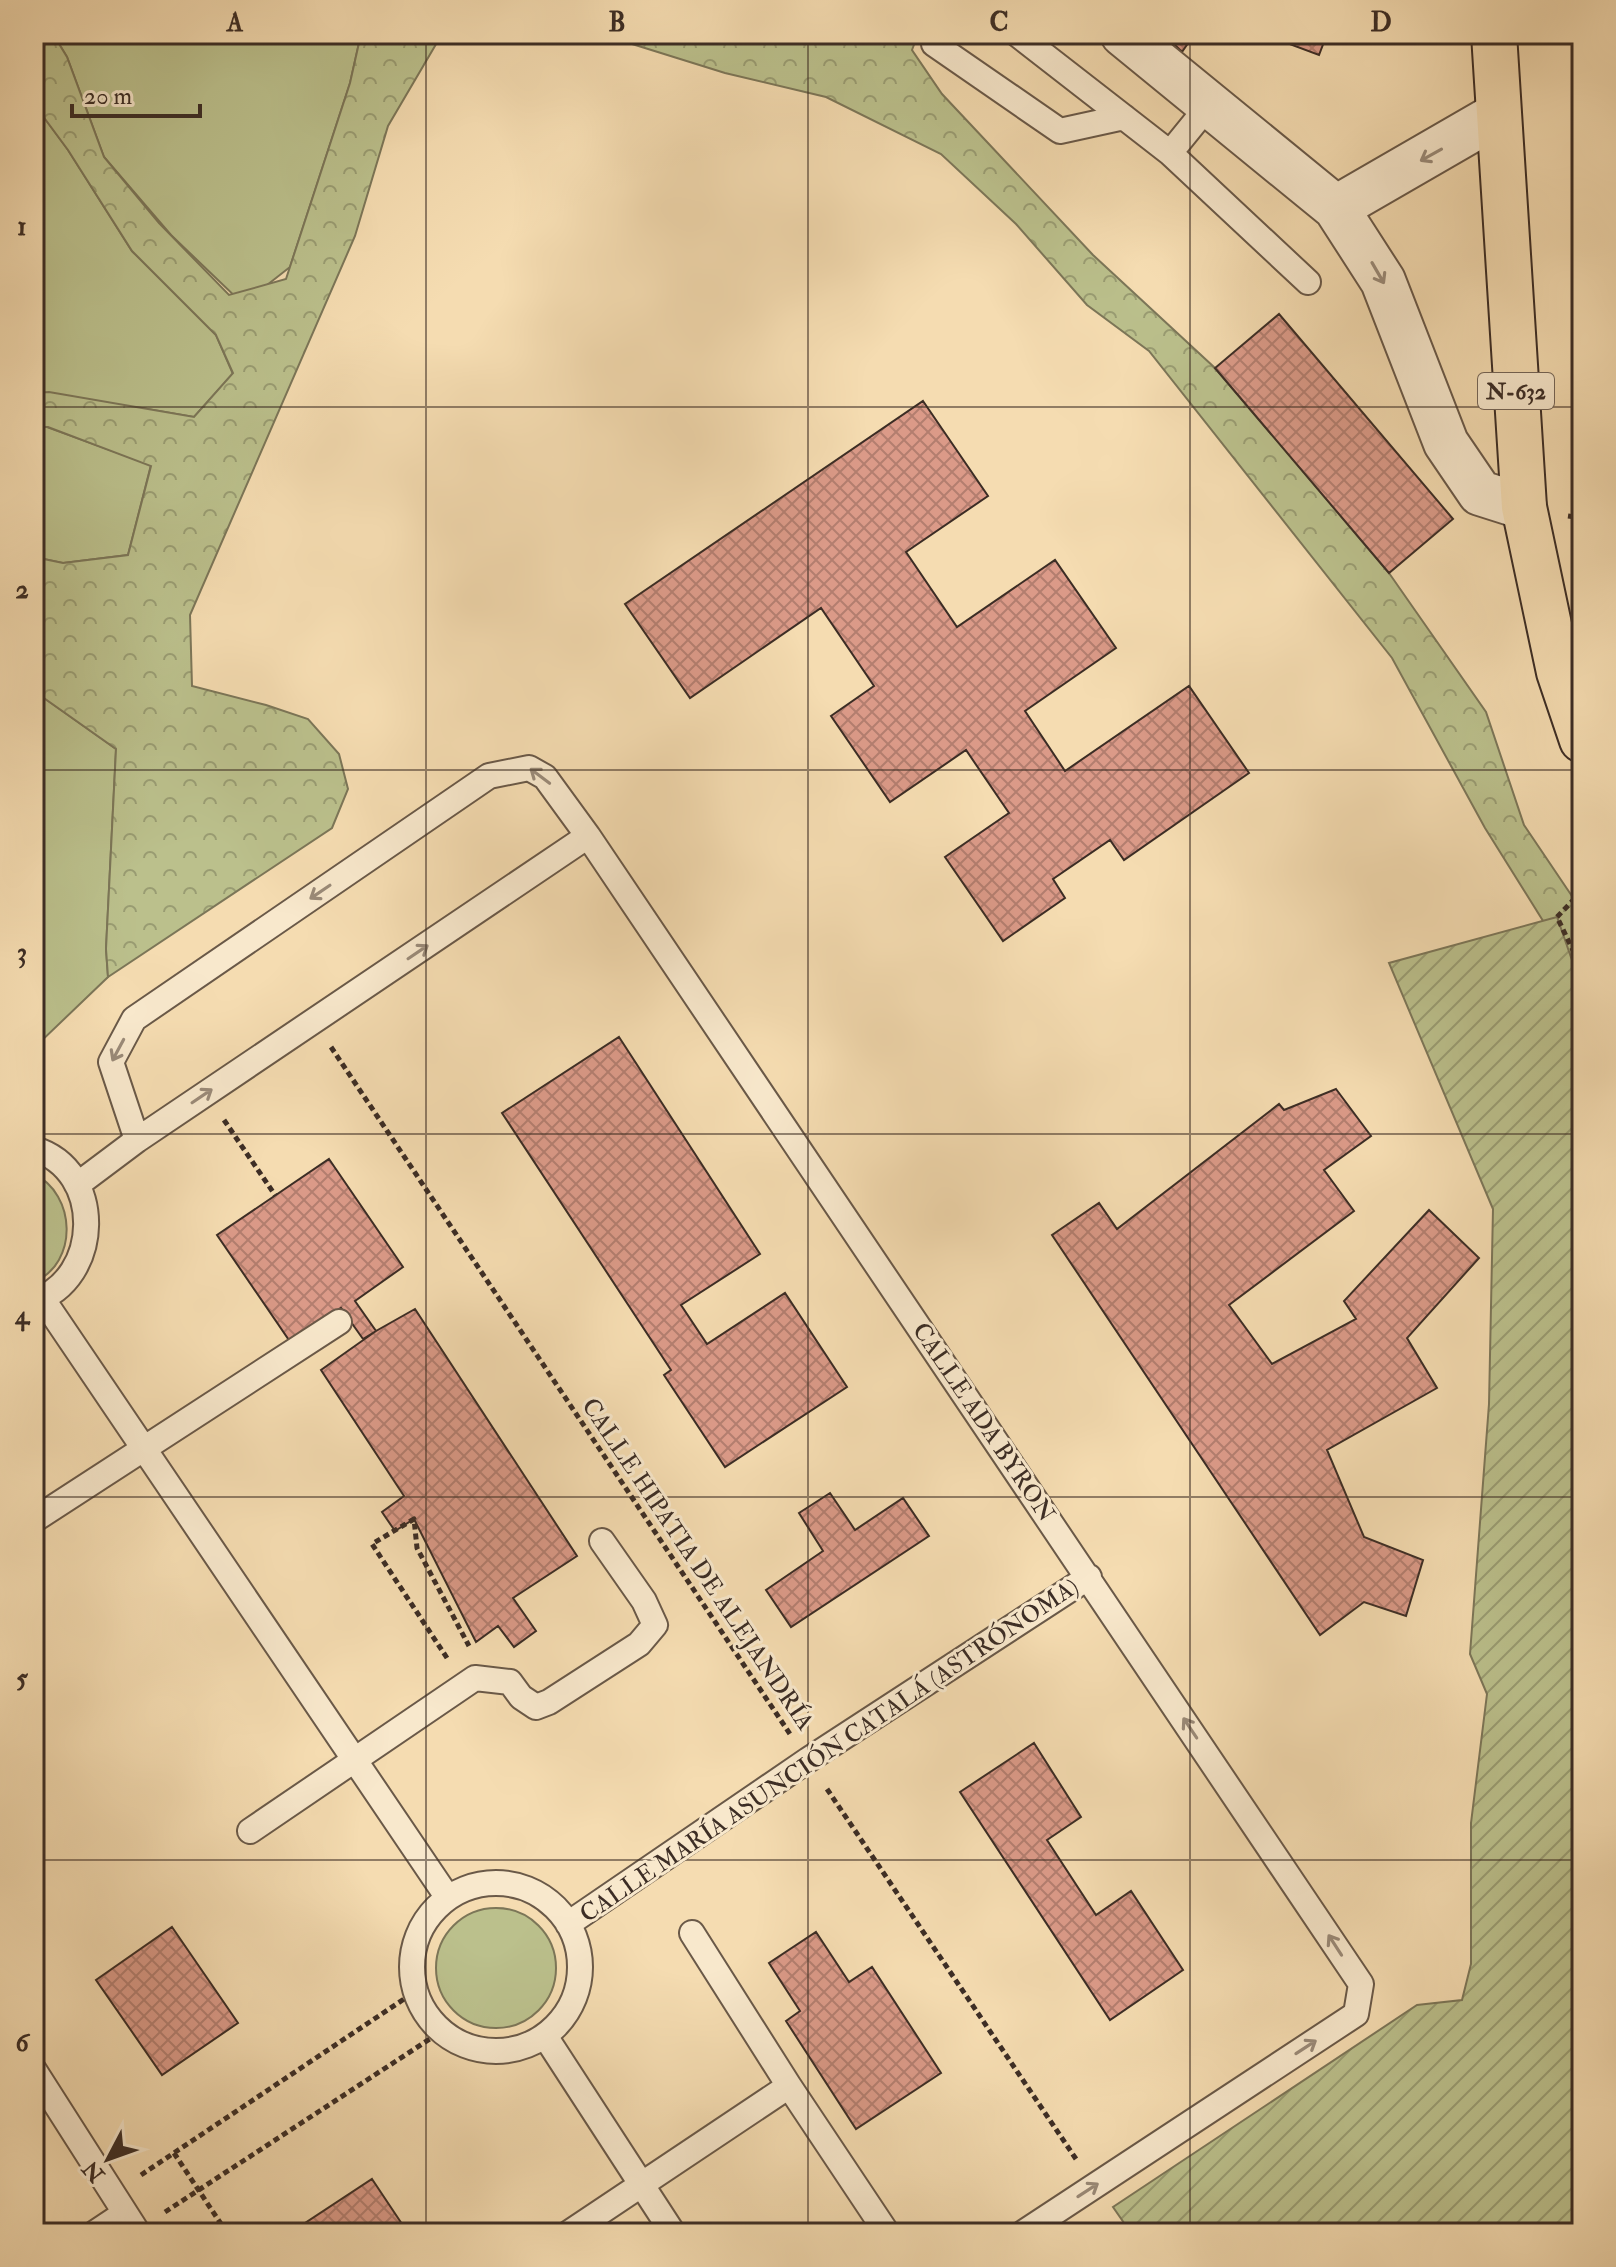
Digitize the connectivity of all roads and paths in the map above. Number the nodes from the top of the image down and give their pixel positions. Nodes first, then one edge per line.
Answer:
1 (937, 34) edge
2 (1017, 34) edge
3 (1123, 34) edge
4 (1494, 34) edge
5 (1209, 105) junction
6 (1497, 115) junction
7 (1124, 117) junction
8 (1170, 153) junction
9 (1336, 208) junction
10 (1308, 282) dead end
11 (1524, 507) junction
12 (1582, 740) edge
13 (588, 836) junction
14 (1582, 891) edge
15 (1582, 969) edge
16 (327, 1041) dead end
17 (219, 1112) dead end
18 (137, 1140) junction
19 (34, 1149) edge
20 (77, 1185) junction
21 (275, 1195) dead end
22 (38, 1300) edge
23 (339, 1322) dead end
24 (144, 1449) junction
25 (37, 1518) dead end
26 (602, 1541) dead end
27 (1089, 1577) junction
28 (470, 1682) junction
29 (354, 1760) junction
30 (808, 1760) junction
31 (250, 1831) dead end
32 (448, 1898) junction
33 (568, 1924) junction
34 (692, 1933) dead end
35 (416, 1991) junction
36 (442, 2031) junction
37 (545, 2036) junction
38 (34, 2070) edge
39 (789, 2086) junction
40 (174, 2153) junction
41 (133, 2180) dead end
42 (641, 2183) junction
43 (1094, 2186) junction
44 (198, 2189) junction
45 (158, 2217) dead end
46 (131, 2223) edge
47 (95, 2233) edge
48 (227, 2233) edge
49 (569, 2233) edge
50 (673, 2233) edge
51 (887, 2233) edge
52 (1023, 2233) edge

1 - 7 lane
2 - 7 lane
3 - 5 street
4 - 6 highway, N-632
5 - 8 lane
5 - 9 street
6 -> 9 street
6 - 11 highway, N-632
7 - 8 lane
8 - 10 lane
9 -> 11 street
11 - 12 highway, N-632
18 -> 13 lane
13 -> 18 lane, CALLE ADA BYRON
13 - 27 lane, CALLE ADA BYRON
14 - 15 path
16 - 30 path, CALLE HIPATIA DE ALEJANDRÍA
17 - 21 path
18 - 20 lane
19 - 20 lane
20 - 22 lane
22 - 24 lane
23 - 24 lane
24 - 25 lane
24 - 29 lane
26 - 28 lane
27 - 30 lane, CALLE MARÍA ASUNCIÓN CATALÁ (ASTRÓNOMA)
43 -> 27 lane, CALLE ADA BYRON
28 - 28 path
28 - 29 lane
29 - 31 lane
29 - 32 lane
30 - 33 lane, CALLE MARÍA ASUNCIÓN CATALÁ (ASTRÓNOMA)
30 - 43 path, CALLE HIPATIA DE ALEJANDRÍA
32 - 33 lane
32 - 35 lane
33 - 37 lane
34 - 39 lane
35 - 36 lane
35 - 40 path
36 - 37 lane
36 - 44 path
37 - 42 lane
38 - 46 lane
39 - 42 lane
39 - 51 lane
40 - 41 path
40 - 44 path
42 - 49 lane
42 - 50 lane
52 -> 43 lane
44 - 45 path
44 - 48 path
46 - 47 lane

